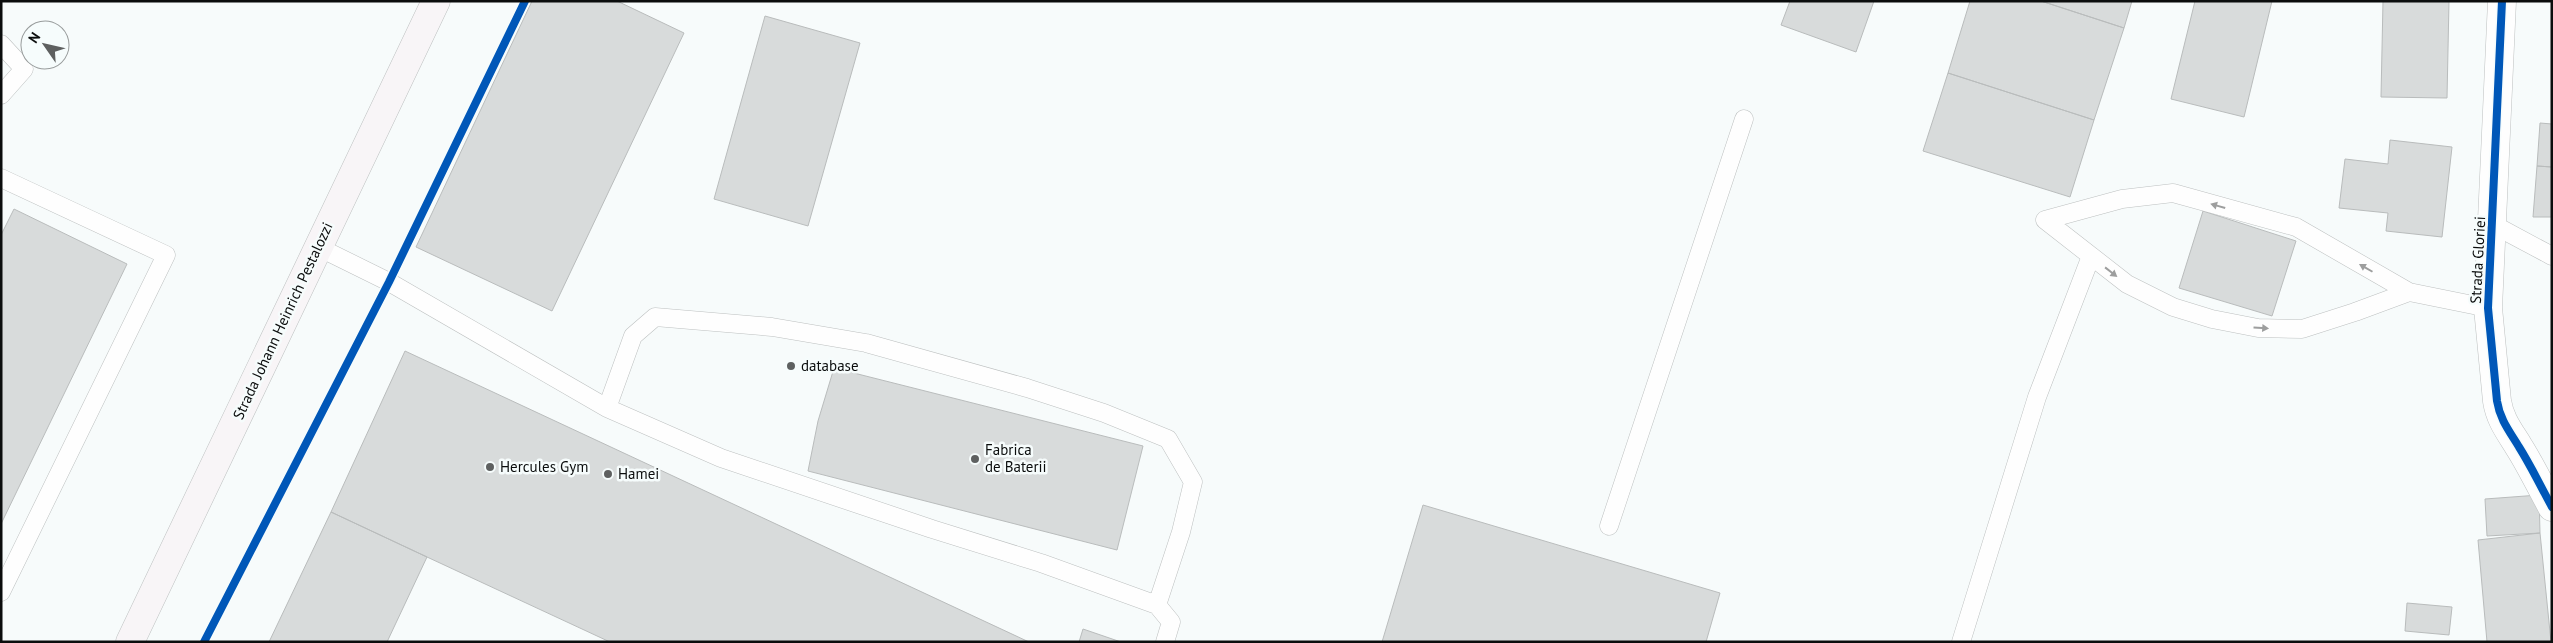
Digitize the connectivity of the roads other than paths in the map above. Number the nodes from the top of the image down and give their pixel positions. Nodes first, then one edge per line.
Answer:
1 (436, 1) edge
2 (2502, 1) edge
3 (1, 44) edge
4 (1, 95) edge
5 (1744, 118) dead end
6 (1, 178) edge
7 (2494, 225) junction
8 (318, 247) junction
9 (2091, 256) junction
10 (2552, 256) edge
11 (2408, 292) junction
12 (2488, 308) junction
13 (607, 408) junction
14 (2552, 507) edge
15 (1609, 526) dead end
16 (1, 592) edge
17 (1157, 605) junction
18 (130, 642) edge
19 (1165, 642) edge
20 (1961, 642) edge

1 - 8 main road, Strada Johann Heinrich Pestalozzi
2 - 7 street, Strada Gloriei
3 - 4 lane
5 - 15 lane
6 - 16 lane
7 - 10 lane
7 - 12 street, Strada Gloriei
8 - 13 lane
8 - 18 main road, Strada Johann Heinrich Pestalozzi
9 -> 11 lane
11 -> 9 lane
9 - 20 lane
11 - 12 lane
12 - 14 street, Strada Gloriei
13 - 17 lane
13 - 17 lane
17 - 19 lane

